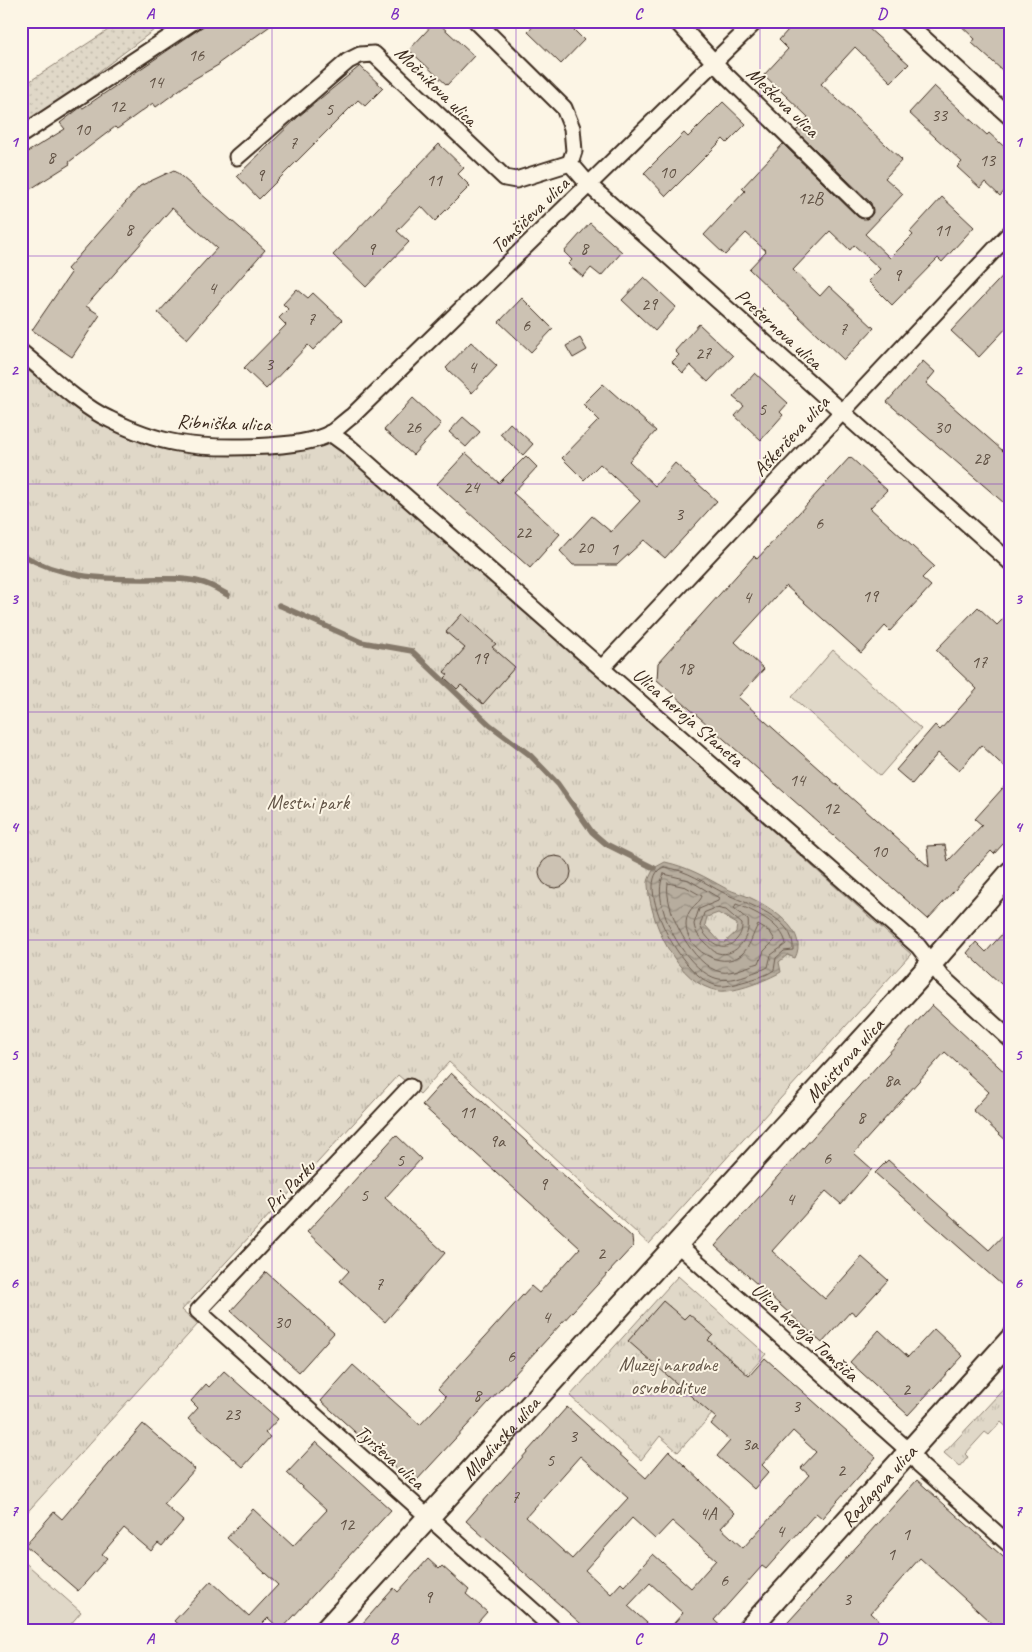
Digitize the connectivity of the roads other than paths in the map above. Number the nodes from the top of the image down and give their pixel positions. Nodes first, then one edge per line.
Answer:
1 (194, 21) edge
2 (476, 21) edge
3 (676, 21) edge
4 (756, 21) edge
5 (905, 21) edge
6 (714, 62) junction
7 (1011, 118) edge
8 (21, 134) edge
9 (237, 157) dead end
10 (570, 163) junction
11 (589, 185) junction
12 (864, 210) dead end
13 (1011, 232) edge
14 (21, 352) edge
15 (841, 411) junction
16 (330, 433) junction
17 (1011, 562) edge
18 (602, 668) junction
19 (1011, 872) edge
20 (929, 964) junction
21 (1011, 1040) edge
22 (410, 1087) dead end
23 (676, 1243) junction
24 (198, 1311) joint
25 (1011, 1339) edge
26 (909, 1450) junction
27 (427, 1517) junction
28 (1011, 1546) edge
29 (325, 1631) edge
30 (556, 1631) edge
31 (747, 1631) edge

1 - 8 street
2 - 10 street
3 - 6 street, Meškova ulica
4 - 6 street, Tomšičeva ulica
5 - 7 street
6 - 11 street, Tomšičeva ulica
6 - 12 street, Meškova ulica
9 - 10 street, Močnikova ulica
10 - 11 street, Prešernova ulica
11 - 15 street, Prešernova ulica
11 - 16 street, Tomšičeva ulica
13 - 15 street, Aškerčeva ulica
14 - 16 street, Ribniška ulica
15 - 17 street, Prešernova ulica
15 - 18 street, Aškerčeva ulica
16 - 18 street, Ulica heroja Staneta
18 - 20 street, Ulica heroja Staneta
19 - 20 street, Maistrova ulica
20 - 21 street, Ulica heroja Staneta
20 - 23 street, Maistrova ulica
22 - 24 street, Pri Parku
23 - 26 street, Ulica heroja Tomšiča
23 - 27 street, Mladinska ulica
24 - 27 street, Tyrševa ulica
25 - 26 street, Razlagova ulica
26 - 28 street, Ulica heroja Tomšiča
26 - 31 street, Razlagova ulica
27 - 29 street, Mladinska ulica
27 - 30 street, Tyrševa ulica

